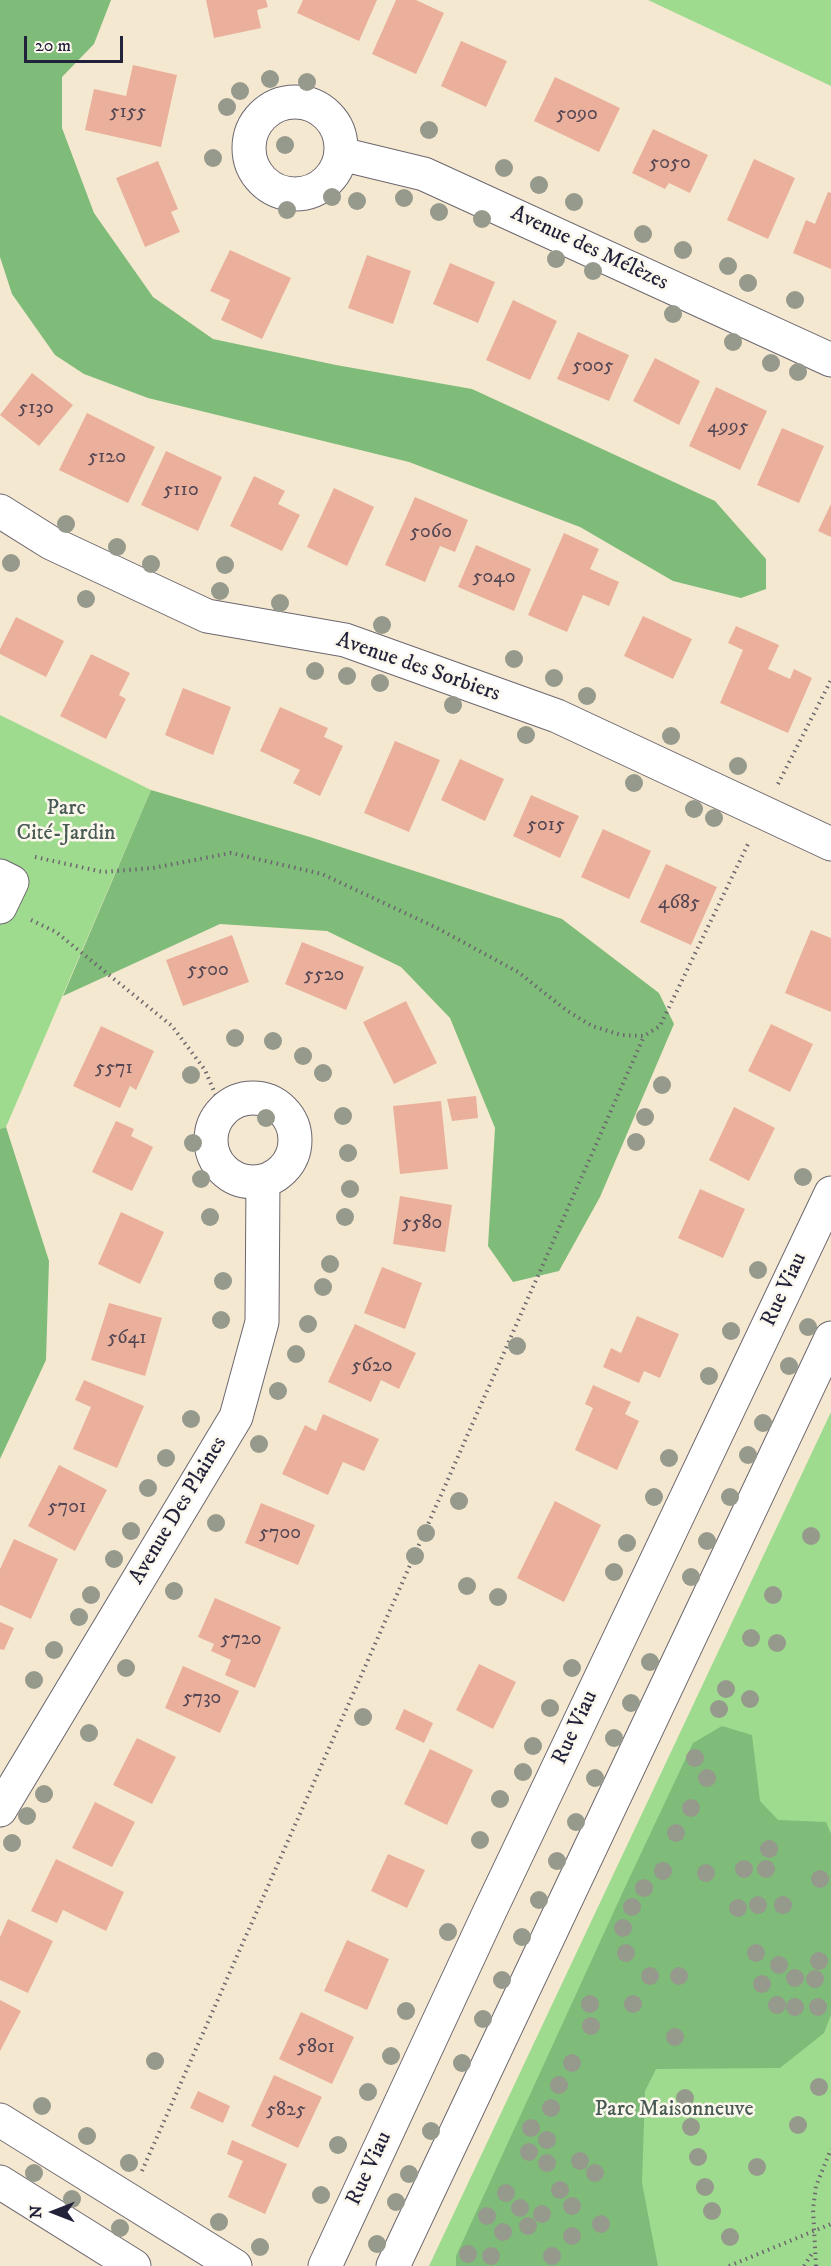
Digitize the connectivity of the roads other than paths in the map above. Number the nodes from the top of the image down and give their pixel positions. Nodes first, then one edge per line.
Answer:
1 (341, 154) dead end
2 (831, 360) edge
3 (0, 511) edge
4 (831, 844) edge
5 (263, 1181) junction
6 (831, 1193) edge
7 (831, 1338) edge
8 (0, 1810) edge
9 (0, 2120) edge
10 (0, 2182) edge
11 (134, 2266) edge
12 (235, 2266) edge
13 (325, 2266) edge
14 (393, 2266) edge

1 - 2 main road, Avenue des Mélèzes
3 - 4 main road, Avenue des Sorbiers
5 - 5 main road
5 - 8 main road, Avenue Des Plaines
6 - 13 main road, Rue Viau
7 - 14 main road
9 - 12 main road
10 - 11 main road

